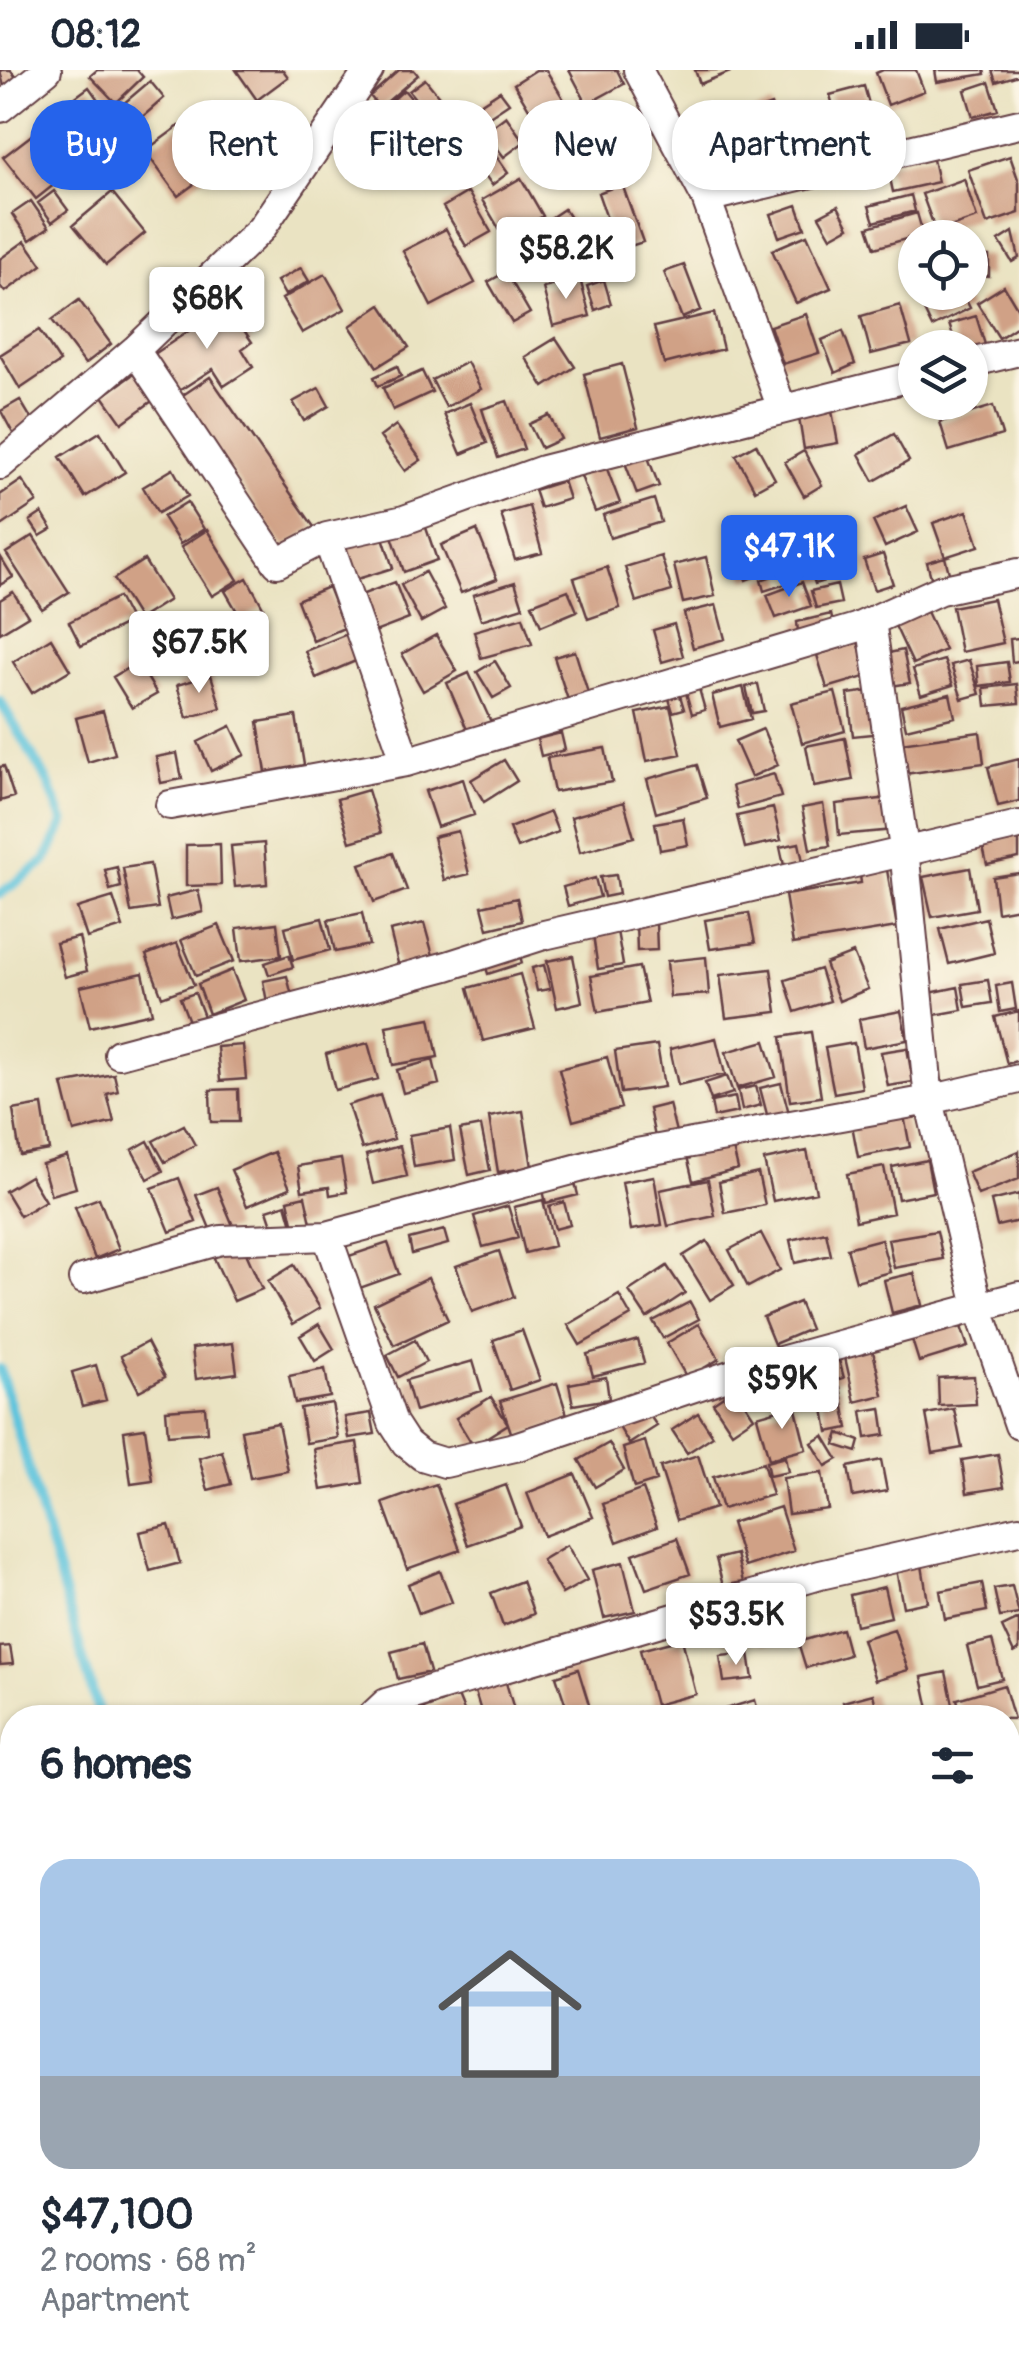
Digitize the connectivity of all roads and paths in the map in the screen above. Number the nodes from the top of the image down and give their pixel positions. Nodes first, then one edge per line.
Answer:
1 (47, 70) edge
2 (369, 70) edge
3 (638, 70) edge
4 (0, 108) edge
5 (1019, 124) edge
6 (706, 198) junction
7 (135, 350) junction
8 (1019, 351) edge
9 (988, 359) edge
10 (898, 380) edge
11 (782, 409) junction
12 (0, 465) edge
13 (327, 536) junction
14 (1019, 573) edge
15 (871, 621) junction
16 (406, 762) junction
17 (170, 805) dead end
18 (1019, 825) edge
19 (904, 849) junction
20 (119, 1054) dead end
21 (1019, 1079) edge
22 (929, 1100) junction
23 (327, 1236) junction
24 (82, 1279) dead end
25 (1019, 1296) edge
26 (978, 1306) junction
27 (1019, 1425) edge
28 (1019, 1530) edge
29 (384, 1705) edge

1 - 4 street
2 - 7 street
3 - 6 street
5 - 6 street
6 - 11 street
7 - 12 street
7 - 13 street
8 - 9 street
10 - 11 street
11 - 13 street
13 - 16 street
14 - 15 street
15 - 16 street
15 - 19 street
16 - 17 street
18 - 19 street
19 - 20 street
19 - 22 street
21 - 22 street
22 - 23 street
22 - 26 street
23 - 24 street
23 - 26 street
25 - 26 street
26 - 27 street
28 - 29 street

